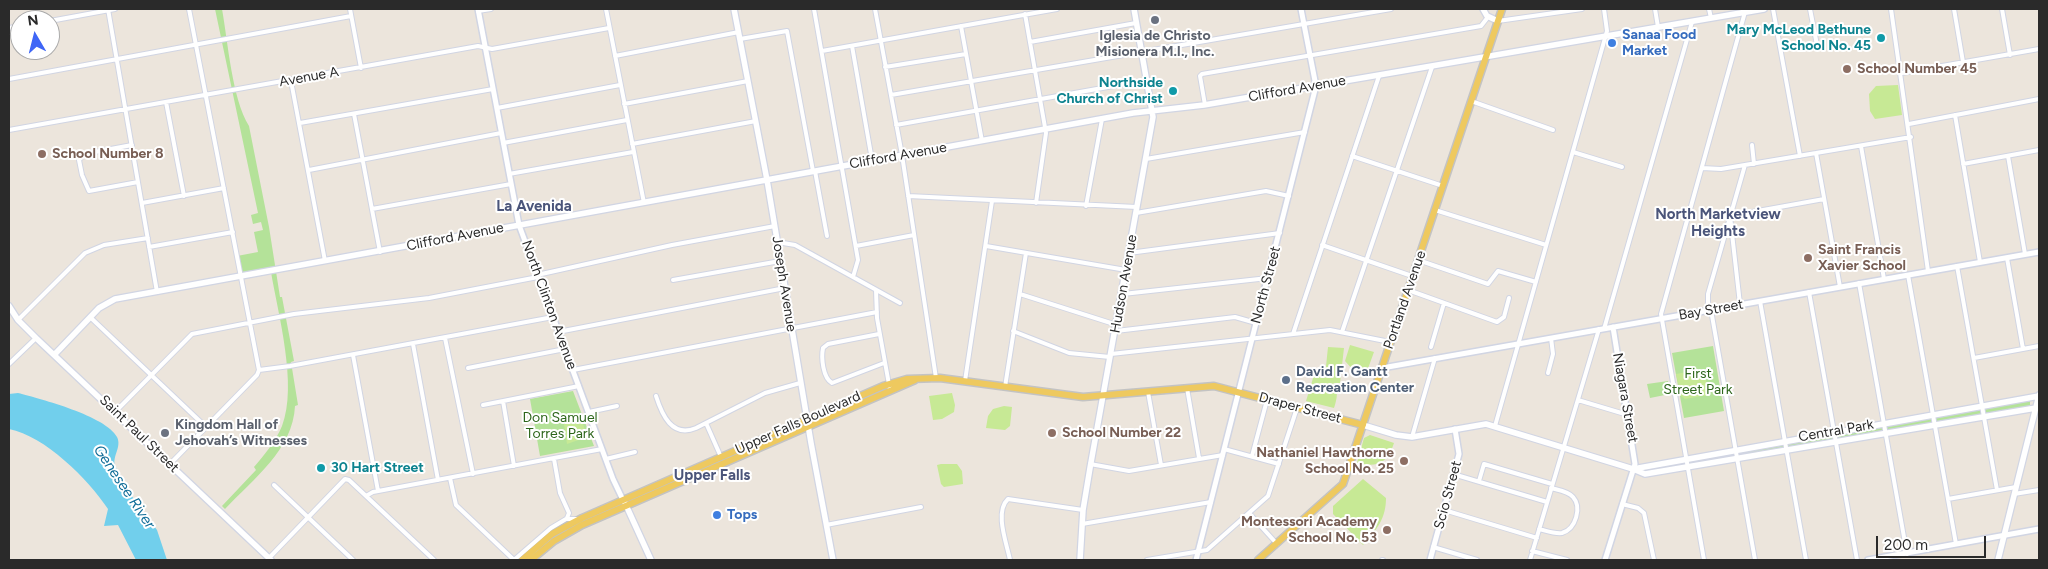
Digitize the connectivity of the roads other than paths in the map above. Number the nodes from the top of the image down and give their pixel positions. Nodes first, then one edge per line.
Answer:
1 (109, 9) edge
2 (115, 9) edge
3 (189, 9) edge
4 (350, 9) edge
5 (491, 9) edge
6 (606, 9) edge
7 (734, 9) edge
8 (814, 9) edge
9 (875, 9) edge
10 (1057, 9) edge
11 (1134, 9) edge
12 (1301, 9) edge
13 (1391, 9) edge
14 (1483, 9) edge
15 (1502, 9) edge
16 (1582, 9) edge
17 (1604, 9) edge
18 (1655, 9) edge
19 (1710, 9) edge
20 (1764, 9) edge
21 (1773, 9) edge
22 (1810, 9) edge
23 (1891, 9) edge
24 (1954, 9) edge
25 (2002, 9) edge
26 (478, 10) edge
27 (1745, 12) junction
28 (1025, 14) junction
29 (351, 16) junction
30 (1488, 17) junction
31 (60, 18) edge
32 (1711, 18) junction
33 (1498, 21) junction
34 (1692, 22) junction
35 (1136, 23) junction
36 (1304, 24) junction
37 (961, 26) junction
38 (1658, 27) junction
39 (610, 28) junction
40 (739, 35) junction
41 (1606, 37) junction
42 (880, 40) junction
43 (1030, 42) junction
44 (196, 44) junction
45 (852, 46) junction
46 (1817, 46) dead end
47 (485, 47) junction
48 (2039, 49) edge
49 (822, 51) junction
50 (1142, 51) junction
51 (966, 54) junction
52 (2010, 55) junction
53 (615, 56) junction
54 (1310, 56) junction
55 (1485, 58) junction
56 (117, 59) junction
57 (1963, 62) junction
58 (885, 67) junction
59 (1432, 67) junction
60 (361, 68) junction
61 (1035, 70) junction
62 (1902, 73) junction
63 (1379, 76) junction
64 (9, 79) edge
65 (292, 80) junction
66 (1148, 80) junction
67 (748, 81) junction
68 (972, 83) junction
69 (620, 85) junction
70 (1316, 86) junction
71 (493, 89) junction
72 (206, 95) junction
73 (891, 95) junction
74 (2039, 99) edge
75 (1041, 100) junction
76 (1471, 101) junction
77 (166, 102) junction
78 (624, 104) junction
79 (1205, 105) junction
80 (497, 108) junction
81 (126, 109) junction
82 (1153, 110) junction
83 (977, 112) junction
84 (354, 114) junction
85 (1955, 115) junction
86 (1102, 119) junction
87 (627, 120) junction
88 (756, 121) junction
89 (300, 123) junction
90 (1909, 124) junction
91 (896, 125) junction
92 (1046, 129) junction
93 (9, 130) edge
94 (1553, 130) dead end
95 (1305, 132) junction
96 (501, 133) junction
97 (1911, 137) junction
98 (982, 141) junction
99 (503, 143) junction
100 (632, 144) junction
101 (132, 145) junction
102 (1752, 145) dead end
103 (1861, 146) junction
104 (2039, 150) edge
105 (633, 152) junction
106 (1572, 152) junction
107 (1816, 153) junction
108 (902, 155) junction
109 (1352, 156) junction
110 (1800, 156) junction
111 (2008, 156) junction
112 (363, 158) junction
113 (1146, 159) junction
114 (872, 160) junction
115 (1754, 164) junction
116 (1963, 164) junction
117 (1745, 165) junction
118 (842, 166) junction
119 (1622, 167) dead end
120 (1702, 168) junction
121 (309, 170) junction
122 (1397, 170) junction
123 (814, 171) junction
124 (509, 174) junction
125 (767, 180) junction
126 (138, 182) junction
127 (511, 184) junction
128 (1443, 186) junction
129 (224, 188) junction
130 (184, 196) junction
131 (908, 196) junction
132 (1289, 196) junction
133 (1824, 199) junction
134 (992, 201) junction
135 (644, 203) junction
136 (1036, 203) junction
137 (142, 204) junction
138 (1086, 206) junction
139 (372, 209) junction
140 (1137, 210) junction
141 (1435, 210) junction
142 (1730, 216) junction
143 (519, 225) junction
144 (775, 226) junction
145 (232, 232) junction
146 (1280, 233) junction
147 (914, 235) junction
148 (827, 236) dead end
149 (148, 238) junction
150 (777, 242) junction
151 (1322, 245) junction
152 (1546, 245) junction
153 (856, 246) junction
154 (986, 246) junction
155 (149, 248) junction
156 (380, 252) junction
157 (2039, 252) edge
158 (1026, 253) junction
159 (1129, 253) junction
160 (2025, 254) junction
161 (2007, 258) junction
162 (780, 260) junction
163 (1366, 260) junction
164 (1418, 260) junction
165 (325, 261) junction
166 (1980, 262) junction
167 (1958, 266) junction
168 (1127, 270) junction
169 (1928, 272) junction
170 (1908, 275) junction
171 (537, 276) junction
172 (1413, 276) junction
173 (241, 277) junction
174 (853, 277) junction
175 (1268, 278) junction
176 (1884, 279) junction
177 (673, 280) dead end
178 (1536, 282) junction
179 (1859, 284) junction
180 (1840, 287) junction
181 (785, 288) junction
182 (876, 290) junction
183 (1408, 290) junction
184 (157, 292) junction
185 (1809, 292) junction
186 (1020, 294) junction
187 (1122, 294) junction
188 (1509, 298) dead end
189 (1760, 301) junction
190 (900, 303) dead end
191 (1444, 303) junction
192 (1740, 304) junction
193 (9, 306) edge
194 (1710, 310) junction
195 (877, 312) junction
196 (90, 317) junction
197 (553, 318) junction
198 (1661, 318) junction
199 (18, 320) junction
200 (250, 322) junction
201 (1256, 323) junction
202 (1613, 327) junction
203 (1116, 328) junction
204 (791, 329) junction
205 (1602, 329) junction
206 (1013, 331) junction
207 (558, 332) junction
208 (1342, 332) junction
209 (879, 334) junction
210 (1293, 334) junction
211 (36, 338) junction
212 (445, 338) junction
213 (1252, 338) junction
214 (1550, 338) junction
215 (1390, 342) junction
216 (413, 344) junction
217 (1518, 344) junction
218 (2039, 346) edge
219 (1432, 347) dead end
220 (565, 349) junction
221 (2023, 349) junction
222 (55, 354) junction
223 (353, 355) junction
224 (1111, 356) junction
225 (1436, 358) junction
226 (1974, 358) junction
227 (884, 363) junction
228 (9, 364) edge
229 (468, 368) dead end
230 (1382, 368) junction
231 (259, 370) junction
232 (573, 370) junction
233 (1548, 373) dead end
234 (151, 375) junction
235 (936, 378) junction
236 (965, 381) junction
237 (800, 383) junction
238 (579, 386) junction
239 (889, 387) junction
240 (1005, 387) junction
241 (1187, 388) junction
242 (1238, 391) junction
243 (1148, 392) junction
244 (2039, 395) edge
245 (656, 396) dead end
246 (1103, 396) junction
247 (1268, 399) junction
248 (1578, 400) junction
249 (502, 401) junction
250 (483, 405) dead end
251 (617, 406) dead end
252 (1982, 406) junction
253 (1297, 408) junction
254 (2036, 408) junction
255 (114, 412) junction
256 (589, 412) junction
257 (1933, 414) junction
258 (1628, 415) junction
259 (1984, 416) junction
260 (706, 423) junction
261 (807, 423) junction
262 (1884, 423) junction
263 (1934, 424) junction
264 (1362, 425) junction
265 (1496, 426) junction
266 (206, 427) junction
267 (1455, 429) junction
268 (1834, 431) junction
269 (1885, 434) junction
270 (1412, 437) junction
271 (1785, 441) junction
272 (1836, 442) junction
273 (1564, 447) junction
274 (1224, 448) junction
275 (602, 449) junction
276 (1736, 449) junction
277 (1787, 451) junction
278 (635, 452) dead end
279 (1223, 455) junction
280 (1252, 456) junction
281 (721, 457) junction
282 (1199, 458) junction
283 (1686, 458) junction
284 (554, 459) junction
285 (606, 459) junction
286 (1738, 459) junction
287 (170, 464) junction
288 (1090, 464) junction
289 (1280, 464) junction
290 (1161, 465) junction
291 (514, 466) junction
292 (1688, 468) junction
293 (1633, 469) junction
294 (473, 474) junction
295 (1453, 474) junction
296 (450, 478) junction
297 (438, 480) junction
298 (1479, 481) junction
299 (274, 486) dead end
300 (1552, 486) junction
301 (2016, 487) junction
302 (1997, 490) junction
303 (2039, 490) edge
304 (378, 491) junction
305 (2014, 494) junction
306 (366, 496) junction
307 (1948, 499) junction
308 (1211, 502) junction
309 (1547, 502) junction
310 (625, 503) junction
311 (1622, 504) junction
312 (920, 507) dead end
313 (1083, 510) junction
314 (1444, 510) junction
315 (1249, 513) junction
316 (307, 517) junction
317 (582, 518) junction
318 (566, 519) junction
319 (1082, 524) junction
320 (826, 525) junction
321 (1539, 528) junction
322 (2039, 529) edge
323 (2004, 536) junction
324 (1536, 538) junction
325 (1277, 544) junction
326 (1956, 544) junction
327 (1433, 547) junction
328 (1532, 550) junction
329 (1198, 551) junction
330 (1907, 554) junction
331 (270, 559) edge
332 (353, 560) edge
333 (434, 560) edge
334 (514, 560) edge
335 (522, 560) edge
336 (531, 560) edge
337 (651, 560) edge
338 (833, 560) edge
339 (1010, 560) edge
340 (1080, 560) edge
341 (1147, 560) edge
342 (1196, 560) edge
343 (1258, 560) edge
344 (1430, 560) edge
345 (1477, 560) edge
346 (1530, 560) edge
347 (1567, 560) edge
348 (1605, 560) edge
349 (1654, 560) edge
350 (1704, 560) edge
351 (1755, 560) edge
352 (1806, 560) edge
353 (1857, 560) edge
354 (1868, 560) edge
355 (1998, 560) edge

1 - 2 street
1 - 31 street
1 - 56 street
3 - 44 street
4 - 29 street
5 - 26 street
6 - 39 street
7 - 40 main road, Joseph Avenue
8 - 49 street
9 - 42 street
10 - 28 street
11 - 35 main road, Hudson Avenue
12 - 36 street, North Street
13 - 36 street
14 - 30 main road
15 - 33 main road, Portland Avenue
16 - 33 street
17 - 41 street
18 - 38 street
19 - 32 street
20 - 27 main road, Clifford Avenue
21 - 110 street
22 - 46 street
23 - 62 street
24 - 57 street
25 - 52 street
26 - 47 street, North Clinton Avenue
27 - 32 main road, Clifford Avenue
27 - 120 street
28 - 37 street
28 - 43 street
29 - 44 street
29 - 60 street
30 - 33 main road
30 - 54 street
32 - 34 main road, Clifford Avenue
33 - 55 main road, Portland Avenue
34 - 38 main road, Clifford Avenue
34 - 205 street
35 - 43 street
35 - 50 main road, Hudson Avenue
36 - 50 street
36 - 54 street, North Street
37 - 42 street
37 - 51 street
38 - 41 main road, Clifford Avenue
39 - 47 street, Avenue A
39 - 53 street
40 - 53 street
40 - 67 main road, Joseph Avenue
40 - 123 street
41 - 55 main road, Clifford Avenue
41 - 106 street
42 - 45 street
42 - 58 street
43 - 61 street
44 - 56 street
44 - 72 street
45 - 49 street
45 - 114 street
47 - 60 street, Avenue A
47 - 71 street, North Clinton Avenue
48 - 52 street
49 - 118 street
50 - 61 street
50 - 66 main road, Hudson Avenue
51 - 58 street
51 - 68 street
52 - 57 street
53 - 69 street
54 - 70 street, North Street
54 - 79 street
55 - 59 main road, Clifford Avenue
55 - 76 main road, Portland Avenue
56 - 64 street
56 - 81 street
57 - 62 street
58 - 73 street
59 - 63 main road, Clifford Avenue
59 - 122 street
60 - 65 street, Avenue A
61 - 68 street
61 - 75 street
62 - 90 street
63 - 70 main road, Clifford Avenue
63 - 109 street
65 - 72 street, Avenue A
65 - 89 street
66 - 75 street
66 - 82 main road, Hudson Avenue
67 - 78 street
67 - 88 main road, Joseph Avenue
68 - 73 street
68 - 83 street
69 - 78 street
69 - 80 street
70 - 79 main road, Clifford Avenue
70 - 95 street, North Street
71 - 80 street, North Clinton Avenue
71 - 84 street
72 - 77 street, Avenue A
72 - 129 street
73 - 91 street
74 - 85 street
75 - 83 street
75 - 92 street
76 - 94 street
76 - 128 main road, Portland Avenue
77 - 81 street, Avenue A
77 - 130 street
78 - 87 street
79 - 82 main road, Clifford Avenue
80 - 96 street, North Clinton Avenue
81 - 93 street, Avenue A
81 - 101 street
82 - 86 main road, Clifford Avenue
82 - 113 main road, Hudson Avenue
83 - 91 street
83 - 98 street
84 - 89 street
84 - 112 street
85 - 90 street
85 - 116 street
86 - 92 main road, Clifford Avenue
86 - 138 street
87 - 99 street
87 - 100 street
88 - 100 street
88 - 125 main road, Joseph Avenue
89 - 121 street
90 - 97 street
91 - 108 street
92 - 98 main road, Clifford Avenue
92 - 136 street
95 - 113 street
95 - 132 street, North Street
96 - 99 street, North Clinton Avenue
96 - 112 street
97 - 103 street
97 - 169 street
98 - 108 main road, Clifford Avenue
99 - 124 street, North Clinton Avenue
100 - 105 street
101 - 126 street
101 - 126 street
102 - 115 street
103 - 107 street
103 - 176 street
104 - 111 street
105 - 124 street
105 - 135 street
106 - 119 street
106 - 152 street
107 - 110 street
107 - 133 street
108 - 114 main road, Clifford Avenue
108 - 131 street
109 - 122 street
109 - 151 street
110 - 115 street
111 - 116 street
111 - 160 street
112 - 121 street
112 - 139 street
113 - 140 main road, Hudson Avenue
114 - 118 main road, Clifford Avenue
115 - 117 street
116 - 166 street
117 - 120 street
117 - 142 street
118 - 123 main road, Clifford Avenue
118 - 153 street
120 - 198 street
121 - 165 street
122 - 128 street
122 - 163 street
123 - 125 main road, Clifford Avenue
123 - 148 street
124 - 127 street, North Clinton Avenue
125 - 135 main road, Clifford Avenue
125 - 144 main road, Joseph Avenue
126 - 137 street
127 - 139 street
127 - 143 street, North Clinton Avenue
128 - 141 main road, Portland Avenue
129 - 130 street
129 - 145 street
130 - 137 street
131 - 134 street
131 - 147 street
132 - 140 street
132 - 146 street, North Street
133 - 142 street
133 - 180 street
134 - 136 street
134 - 154 street
135 - 143 main road, Clifford Avenue
136 - 138 street
137 - 149 street
138 - 140 street
139 - 156 street
140 - 159 main road, Hudson Avenue
141 - 152 street
141 - 164 main road, Portland Avenue
142 - 192 street
142 - 194 street
143 - 156 main road, Clifford Avenue
143 - 171 street, North Clinton Avenue
144 - 150 main road, Joseph Avenue
144 - 171 street
145 - 155 street
145 - 173 street
146 - 159 street
146 - 175 street, North Street
147 - 153 street
147 - 235 street
149 - 155 street
149 - 199 street
150 - 162 main road, Joseph Avenue
150 - 174 street
151 - 163 street
151 - 210 street
152 - 178 street
153 - 174 street
154 - 158 street
154 - 236 street
155 - 184 street
156 - 165 main road, Clifford Avenue
157 - 160 street, Bay Street
158 - 168 street
158 - 186 street
159 - 168 main road, Hudson Avenue
160 - 161 street, Bay Street
161 - 166 street, Bay Street
161 - 221 street
162 - 177 street
162 - 181 main road, Joseph Avenue
163 - 172 street
163 - 208 street
164 - 172 main road, Portland Avenue
164 - 178 street
165 - 173 main road, Clifford Avenue
166 - 167 street, Bay Street
167 - 169 street, Bay Street
167 - 226 street
168 - 187 main road, Hudson Avenue
169 - 170 street, Bay Street
170 - 176 street, Bay Street
170 - 257 street
171 - 197 street, North Clinton Avenue
171 - 200 street
172 - 183 main road, Portland Avenue
173 - 184 main road, Clifford Avenue
173 - 200 street
174 - 182 street
175 - 187 street
175 - 201 street, North Street
176 - 179 street, Bay Street
178 - 217 street
179 - 180 street, Bay Street
179 - 262 street
180 - 185 street, Bay Street
181 - 204 main road, Joseph Avenue
181 - 207 street
182 - 190 street
182 - 195 street
183 - 191 street
183 - 215 main road, Portland Avenue
184 - 196 main road, Clifford Avenue
185 - 189 street, Bay Street
185 - 268 street
186 - 203 street
186 - 206 street
187 - 203 main road, Hudson Avenue
188 - 191 street
189 - 192 street, Bay Street
189 - 271 street
191 - 219 street
192 - 194 street, Bay Street
193 - 199 main road, Saint Paul Street
194 - 198 street, Bay Street
194 - 276 street
195 - 204 street
195 - 209 street
196 - 222 main road, Clifford Avenue
196 - 234 street
197 - 207 street, North Clinton Avenue
197 - 212 street
198 - 202 street, Bay Street
198 - 283 street
199 - 211 main road, Saint Paul Street
200 - 231 street
200 - 234 street
201 - 203 street
201 - 213 street, North Street
202 - 205 street, Bay Street
202 - 258 street, Niagara Street
203 - 224 main road, Hudson Avenue
204 - 232 street
204 - 237 main road, Joseph Avenue
205 - 214 street, Bay Street
205 - 248 street
206 - 224 street
206 - 240 street
207 - 220 street, North Clinton Avenue
208 - 210 street
208 - 215 street
209 - 227 street
209 - 227 street
210 - 213 street
211 - 222 main road, Saint Paul Street
211 - 228 street
212 - 216 street
212 - 294 street
213 - 224 street
213 - 242 street, North Street
214 - 217 street, Bay Street
214 - 233 street
215 - 230 main road, Portland Avenue
216 - 223 street
216 - 297 street
217 - 225 street, Bay Street
217 - 265 street
218 - 221 street
220 - 229 street
220 - 232 street, North Clinton Avenue
221 - 226 street
222 - 255 main road, Saint Paul Street
223 - 231 street
223 - 304 street
224 - 246 main road, Hudson Avenue
225 - 230 street, Bay Street
225 - 270 street
226 - 252 street
227 - 239 street
230 - 264 main road, Portland Avenue
231 - 266 street
232 - 238 street, North Clinton Avenue
234 - 255 street
234 - 266 street
235 - 236 main road, Upper Falls Boulevard
235 - 239 main road, Upper Falls Boulevard
236 - 240 main road, Upper Falls Boulevard
237 - 260 street
237 - 261 main road, Joseph Avenue
238 - 249 street
238 - 256 street, North Clinton Avenue
239 - 261 main road, Upper Falls Boulevard
240 - 246 main road, Upper Falls Boulevard
241 - 242 main road, Draper Street
241 - 243 main road, Upper Falls Boulevard
241 - 282 street
242 - 247 main road, Draper Street
242 - 274 street, North Street
243 - 246 main road, Upper Falls Boulevard
243 - 290 street
244 - 252 main road, Central Park
244 - 254 main road
245 - 260 street
246 - 288 main road, Hudson Avenue
247 - 253 main road, Draper Street
247 - 280 street
248 - 258 street
248 - 273 street
249 - 250 street
249 - 291 street
251 - 256 street
252 - 257 main road, Central Park
252 - 259 street
253 - 264 main road, Draper Street
253 - 289 street
254 - 259 main road, Central Park
254 - 301 main road
255 - 287 main road, Saint Paul Street
256 - 275 street, North Clinton Avenue
257 - 262 main road, Central Park
257 - 263 street
258 - 293 street, Niagara Street
259 - 263 main road, Central Park
259 - 302 street
260 - 281 street
261 - 281 main road, Upper Falls Boulevard
261 - 310 main road, Upper Falls Boulevard
261 - 320 main road, Joseph Avenue
262 - 268 main road, Central Park
262 - 269 street
263 - 269 main road, Central Park
263 - 307 street
264 - 270 main road, Central Park
264 - 325 main road, Portland Avenue
265 - 267 main road, Central Park
265 - 273 main road, Central Park
266 - 287 street
267 - 270 main road, Central Park
267 - 295 street, Scio Street
268 - 271 main road, Central Park
268 - 272 street
269 - 272 main road, Central Park
269 - 330 street
271 - 276 main road, Central Park
271 - 277 street
272 - 277 main road, Central Park
272 - 353 street
273 - 293 main road, Central Park
273 - 300 street
274 - 279 street, North Street
274 - 280 street
275 - 284 street
275 - 285 street, North Clinton Avenue
276 - 283 main road, Central Park
276 - 286 street
277 - 286 main road, Central Park
277 - 352 street
278 - 285 street
279 - 282 street
279 - 308 street, North Street
280 - 289 street
281 - 310 main road, Upper Falls Boulevard
282 - 290 street
283 - 292 street
283 - 293 main road, Central Park
284 - 291 street
284 - 318 street
285 - 310 street, North Clinton Avenue
286 - 292 main road, Central Park
286 - 351 street
287 - 331 main road, Saint Paul Street
288 - 290 street
288 - 313 main road, Hudson Avenue
289 - 315 street
291 - 294 street
292 - 293 main road, Central Park
292 - 350 street
293 - 311 street, Niagara Street
294 - 296 street
295 - 298 street
295 - 314 street, Scio Street
296 - 297 street
296 - 334 street
297 - 304 street
298 - 300 street
298 - 309 street
299 - 316 street
300 - 309 street
300 - 321 street
301 - 302 street
301 - 305 main road
302 - 307 street
303 - 305 street
304 - 306 street
305 - 323 main road
306 - 316 street
306 - 333 street
307 - 326 street
308 - 319 street
308 - 329 street, North Street
309 - 321 street
310 - 317 main road, Upper Falls Boulevard
310 - 336 main road, Upper Falls Boulevard
310 - 337 main road, North Clinton Avenue
311 - 348 street, Niagara Street
311 - 349 street
312 - 320 street
313 - 319 main road, Hudson Avenue
313 - 339 street
314 - 324 street
314 - 327 street, Scio Street
315 - 325 street
315 - 329 street
316 - 331 street
316 - 332 street
317 - 318 street
317 - 335 main road, Upper Falls Boulevard
318 - 334 street
319 - 340 main road, Hudson Avenue
320 - 338 main road, Joseph Avenue
321 - 324 street
322 - 323 street
323 - 326 street
323 - 355 main road
324 - 328 street
325 - 343 main road, Portland Avenue
326 - 330 street
327 - 344 street, Scio Street
327 - 345 street
328 - 346 street
328 - 347 street
329 - 341 street
329 - 342 street, North Street
330 - 354 street

